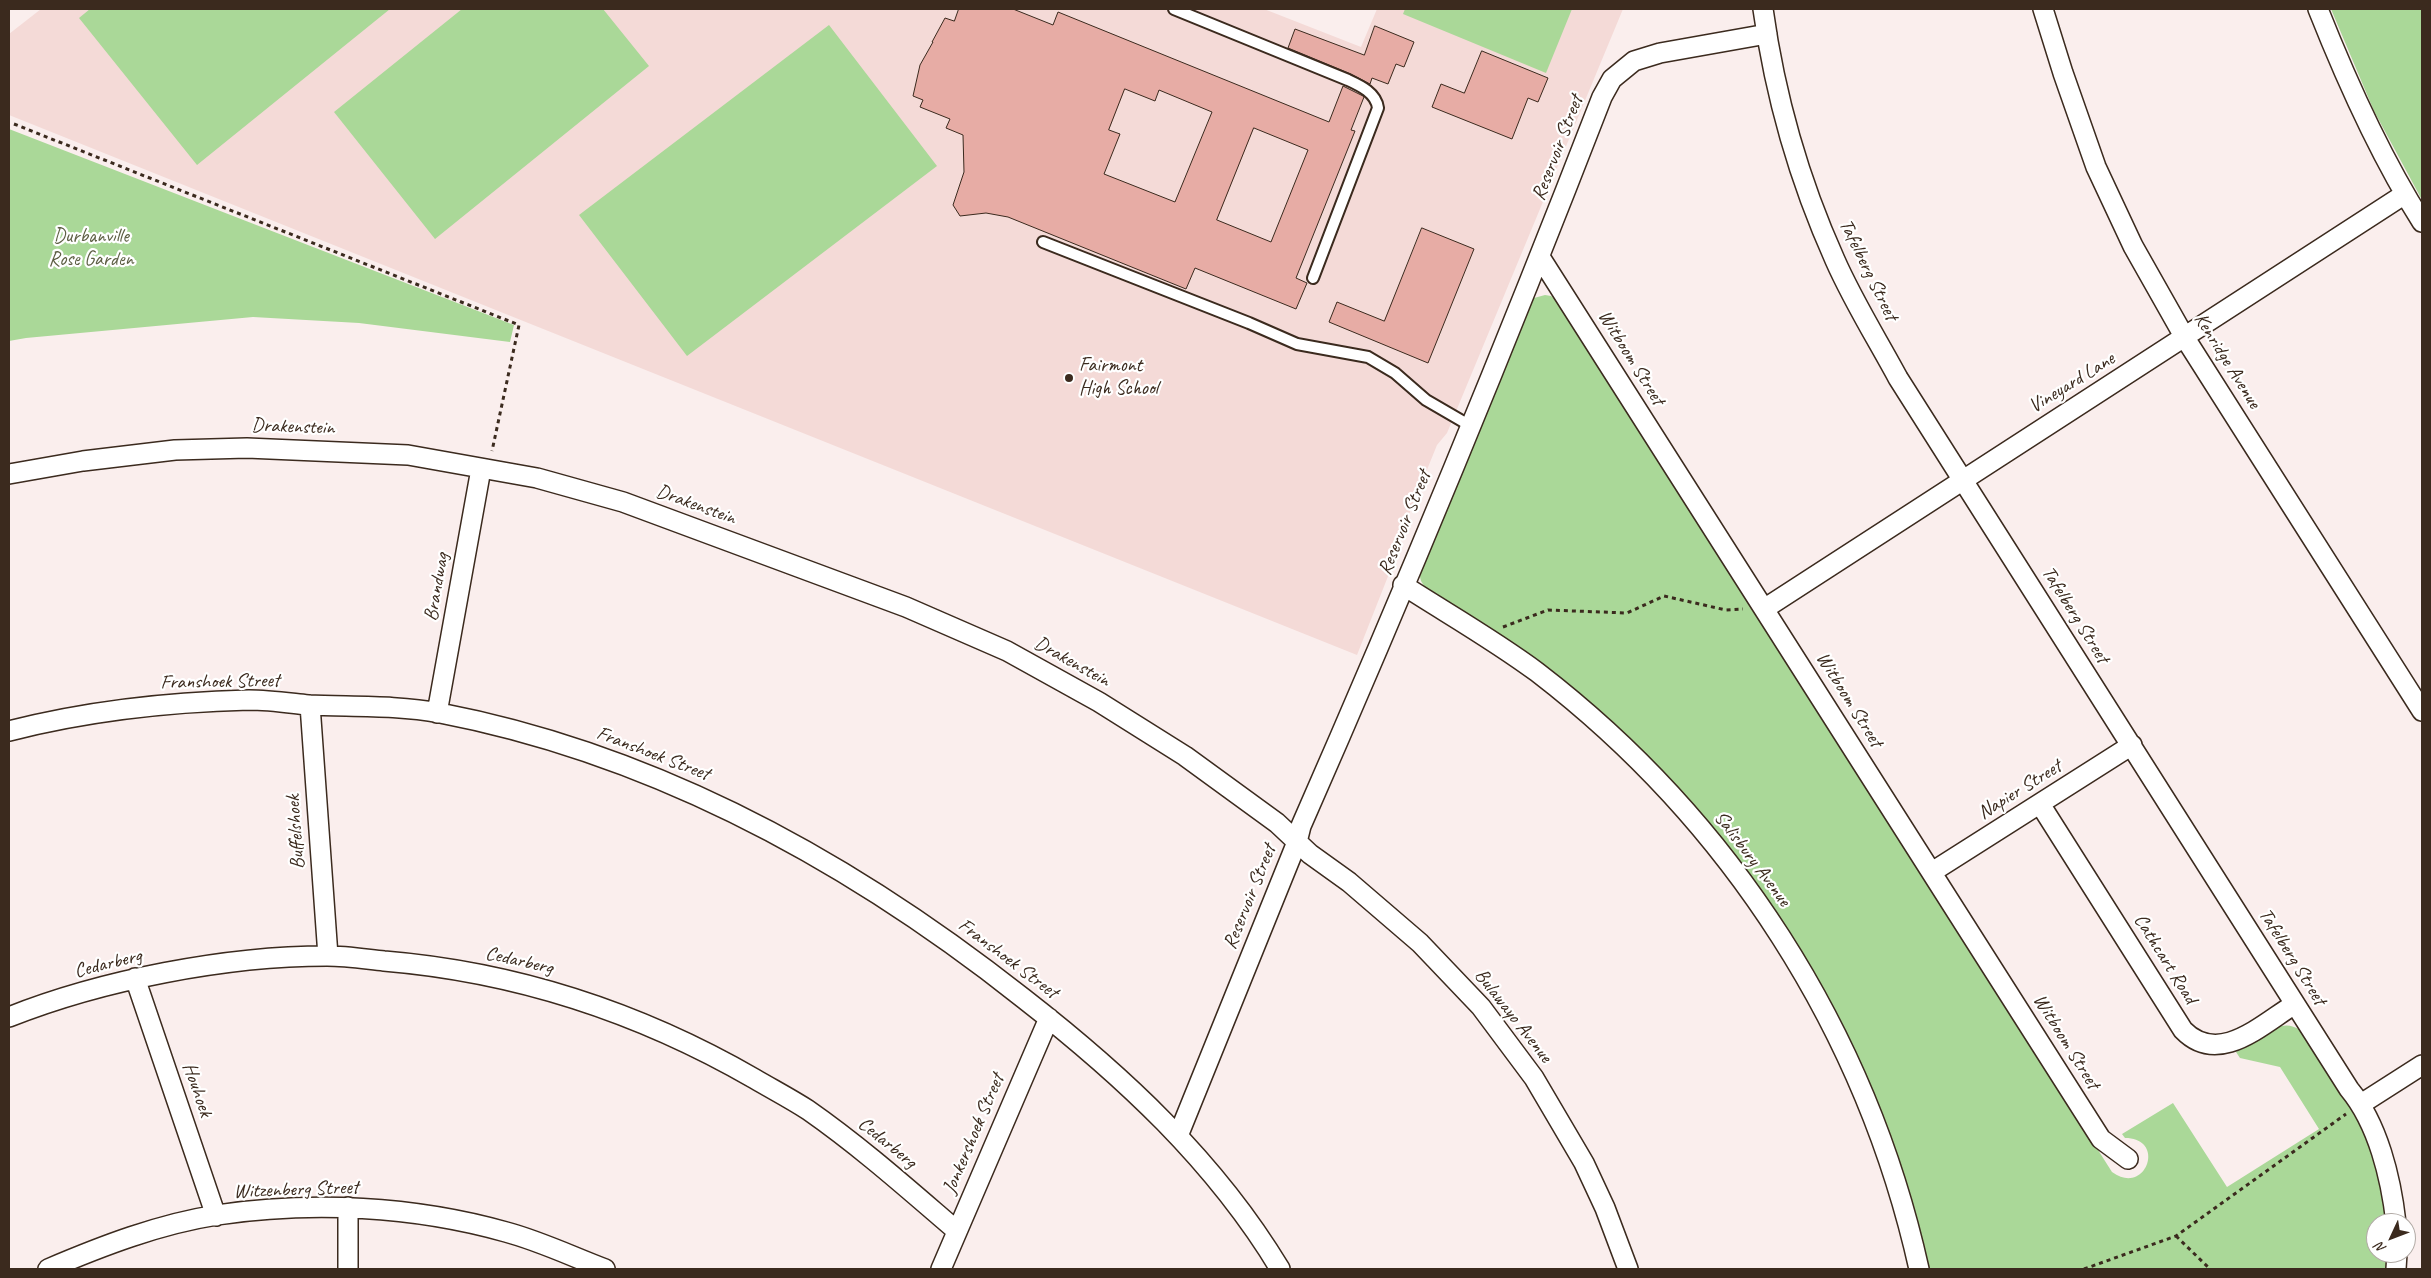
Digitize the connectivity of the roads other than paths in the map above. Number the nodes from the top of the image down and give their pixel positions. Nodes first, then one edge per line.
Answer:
1 (1174, 9) edge
2 (1764, 9) edge
3 (2043, 9) edge
4 (2318, 9) edge
5 (1767, 34) junction
6 (2405, 194) junction
7 (2422, 222) edge
8 (1042, 242) dead end
9 (1540, 257) junction
10 (1313, 278) dead end
11 (2185, 338) junction
12 (1470, 425) junction
13 (481, 468) junction
14 (9, 474) edge
15 (1963, 480) junction
16 (1403, 585) junction
17 (1764, 609) junction
18 (310, 705) junction
19 (2422, 711) edge
20 (437, 713) junction
21 (9, 731) edge
22 (2132, 745) junction
23 (2040, 804) junction
24 (1297, 842) junction
25 (1932, 872) junction
26 (328, 956) junction
27 (135, 978) junction
28 (2295, 1004) junction
29 (9, 1017) edge
30 (1049, 1018) junction
31 (2422, 1065) edge
32 (2361, 1104) junction
33 (1178, 1136) junction
34 (2128, 1159) dead end
35 (348, 1207) junction
36 (2395, 1213) edge
37 (216, 1216) junction
38 (956, 1231) junction
39 (48, 1269) edge
40 (348, 1269) edge
41 (605, 1269) edge
42 (942, 1269) edge
43 (1280, 1269) edge
44 (1628, 1269) edge
45 (1919, 1269) edge

1 - 10 lane
2 - 5 street, Tafelberg Street
3 - 11 street, Kenridge Avenue
4 - 6 street
5 - 9 street, Reservoir Street
5 - 15 street, Tafelberg Street
6 - 7 street
6 - 11 street, Vineyard Lane
8 - 12 lane
9 - 12 street, Reservoir Street
9 - 17 street, Witboom Street
11 - 15 street, Vineyard Lane
11 - 19 street, Kenridge Avenue
12 - 16 street, Reservoir Street
13 - 14 street, Drakenstein
13 - 20 street, Brandwag
13 - 24 street, Drakenstein
15 - 17 street, Vineyard Lane
15 - 22 street, Tafelberg Street
16 - 24 street, Reservoir Street
16 - 45 street, Salisbury Avenue
17 - 25 street, Witboom Street
18 - 20 street, Franshoek Street
18 - 21 street, Franshoek Street
18 - 26 street, Buffelshoek
20 - 30 street, Franshoek Street
22 - 23 street, Napier Street
22 - 28 street, Tafelberg Street
23 - 25 street, Napier Street
23 - 28 street, Cathcart Road
24 - 33 street, Reservoir Street
24 - 44 street, Bulawayo Avenue
25 - 34 street, Witboom Street
26 - 27 street, Cedarberg
26 - 38 street, Cedarberg
27 - 29 street, Cedarberg
27 - 37 street, Houhoek
28 - 32 street, Tafelberg Street
30 - 33 street, Franshoek Street
30 - 38 street, Jonkershoek Street
31 - 32 street
32 - 36 street, Tafelberg Street
33 - 43 street, Franshoek Street
35 - 37 street, Witzenberg Street
35 - 40 street
35 - 41 street, Witzenberg Street
37 - 39 street, Witzenberg Street
38 - 42 street, Jonkershoek Street

